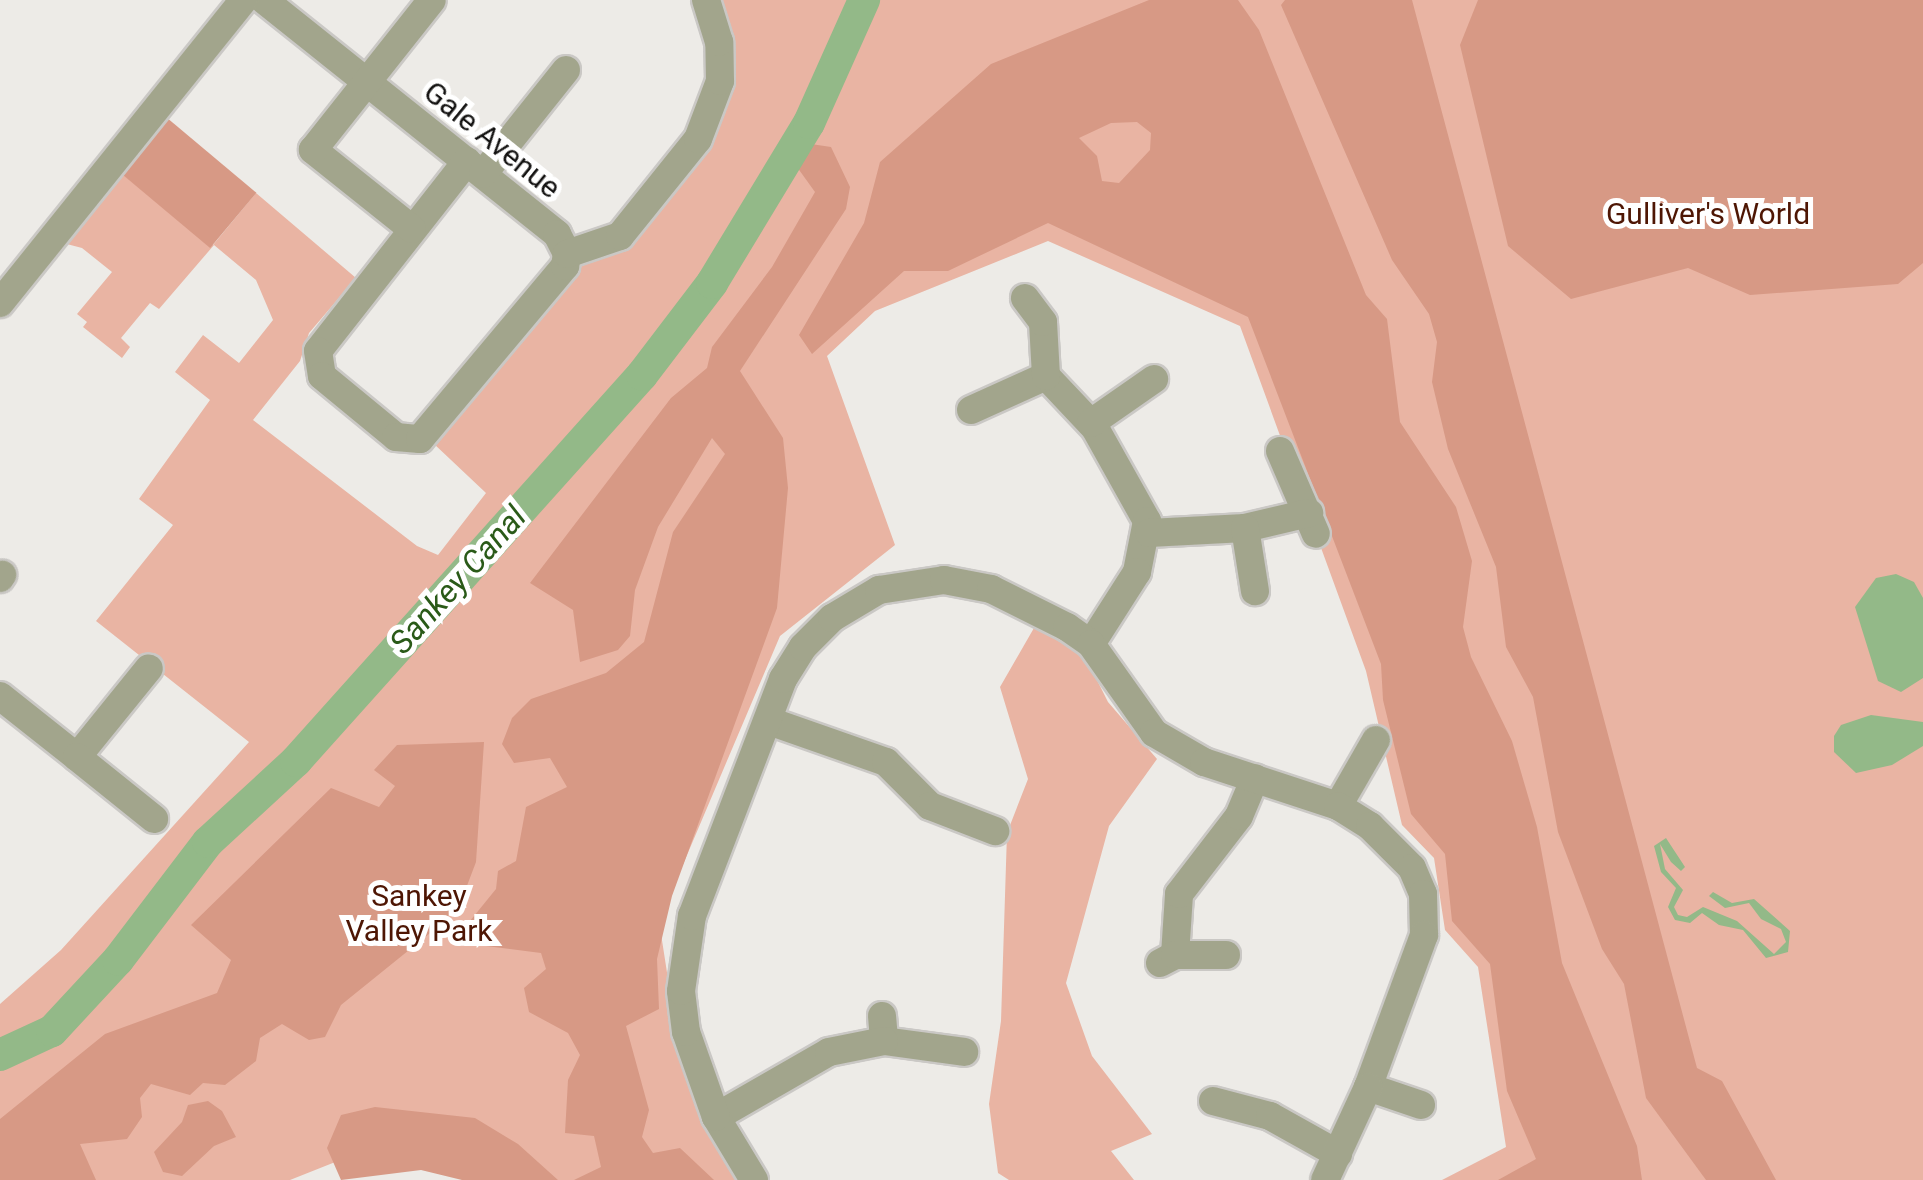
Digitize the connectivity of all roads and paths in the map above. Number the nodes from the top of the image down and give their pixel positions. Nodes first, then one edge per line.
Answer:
1 (244, 0) edge
2 (264, 0) edge
3 (432, 0) edge
4 (706, 0) edge
5 (566, 70) dead end
6 (368, 81) junction
7 (475, 168) junction
8 (412, 229) junction
9 (568, 254) junction
10 (1026, 298) dead end
11 (0, 303) edge
12 (1046, 376) junction
13 (1154, 379) dead end
14 (971, 410) dead end
15 (1091, 423) junction
16 (1280, 451) dead end
17 (1245, 528) junction
18 (1150, 533) junction
19 (1254, 590) dead end
20 (1091, 644) junction
21 (149, 668) dead end
22 (0, 696) edge
23 (768, 721) junction
24 (1376, 740) dead end
25 (77, 758) junction
26 (1255, 778) junction
27 (1338, 806) junction
28 (154, 819) dead end
29 (995, 831) dead end
30 (1226, 955) dead end
31 (971, 1048) dead end
32 (1368, 1087) junction
33 (1210, 1101) dead end
34 (1422, 1105) dead end
35 (716, 1117) junction
36 (1338, 1154) junction
37 (754, 1180) edge
38 (1324, 1180) edge

1 - 11 street
2 - 6 street, Gale Avenue
3 - 6 street
4 - 9 street
5 - 7 street
6 - 7 street, Gale Avenue
6 - 8 street
7 - 8 street
7 - 9 street, Gale Avenue
8 - 9 street
10 - 12 street
12 - 14 street
12 - 15 street
13 - 15 street
15 - 18 street
16 - 17 street
17 - 18 street
17 - 19 street
18 - 20 street
20 - 23 street
20 - 26 street
21 - 25 street
22 - 25 street
23 - 29 street
23 - 35 street
24 - 27 street
25 - 28 street
26 - 27 street
26 - 30 street
27 - 32 street
31 - 35 street
32 - 34 street
32 - 36 street
33 - 36 street
35 - 37 street
36 - 38 street

